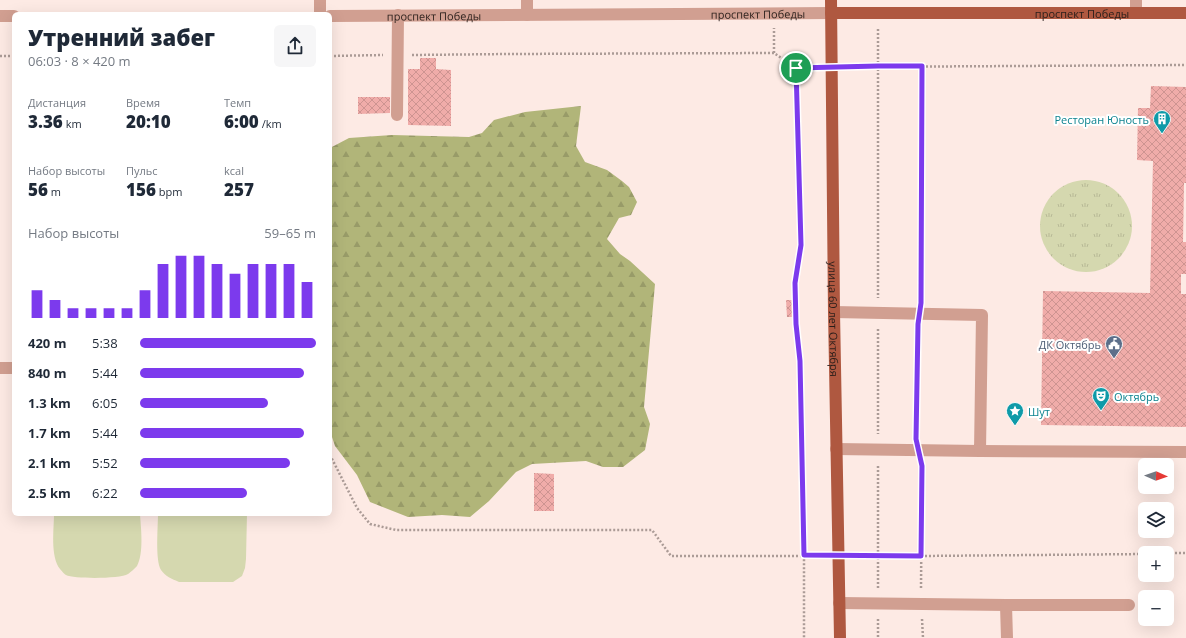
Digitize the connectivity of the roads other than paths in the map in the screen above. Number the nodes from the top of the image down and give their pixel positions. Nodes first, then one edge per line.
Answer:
1 (320, 0) edge
2 (527, 0) edge
3 (831, 0) edge
4 (1136, 0) edge
5 (320, 12) edge
6 (831, 13) junction
7 (1136, 13) junction
8 (1186, 13) edge
9 (398, 15) junction
10 (527, 15) junction
11 (0, 16) edge
12 (12, 16) edge
13 (332, 16) edge
14 (397, 115) dead end
15 (834, 312) junction
16 (0, 368) edge
17 (12, 368) edge
18 (836, 449) junction
19 (980, 451) junction
20 (1186, 452) edge
21 (839, 603) junction
22 (1006, 605) junction
23 (1129, 605) dead end
24 (840, 638) edge
25 (1007, 638) edge

1 - 5 street
2 - 10 street
3 - 6 main road, улица 60 лет Октября
4 - 7 street
6 - 7 main road, проспект Победы
6 - 10 street, проспект Победы
6 - 15 main road, улица 60 лет Октября
7 - 8 main road, проспект Победы
9 - 10 street, проспект Победы
9 - 13 street, проспект Победы
9 - 14 street
11 - 12 street
15 - 18 main road, улица 60 лет Октября
15 - 19 street
16 - 17 street
18 - 19 street
18 - 21 main road, улица 60 лет Октября
19 - 20 street
21 - 22 street
21 - 24 main road, улица 60 лет Октября
22 - 23 street
22 - 25 street

